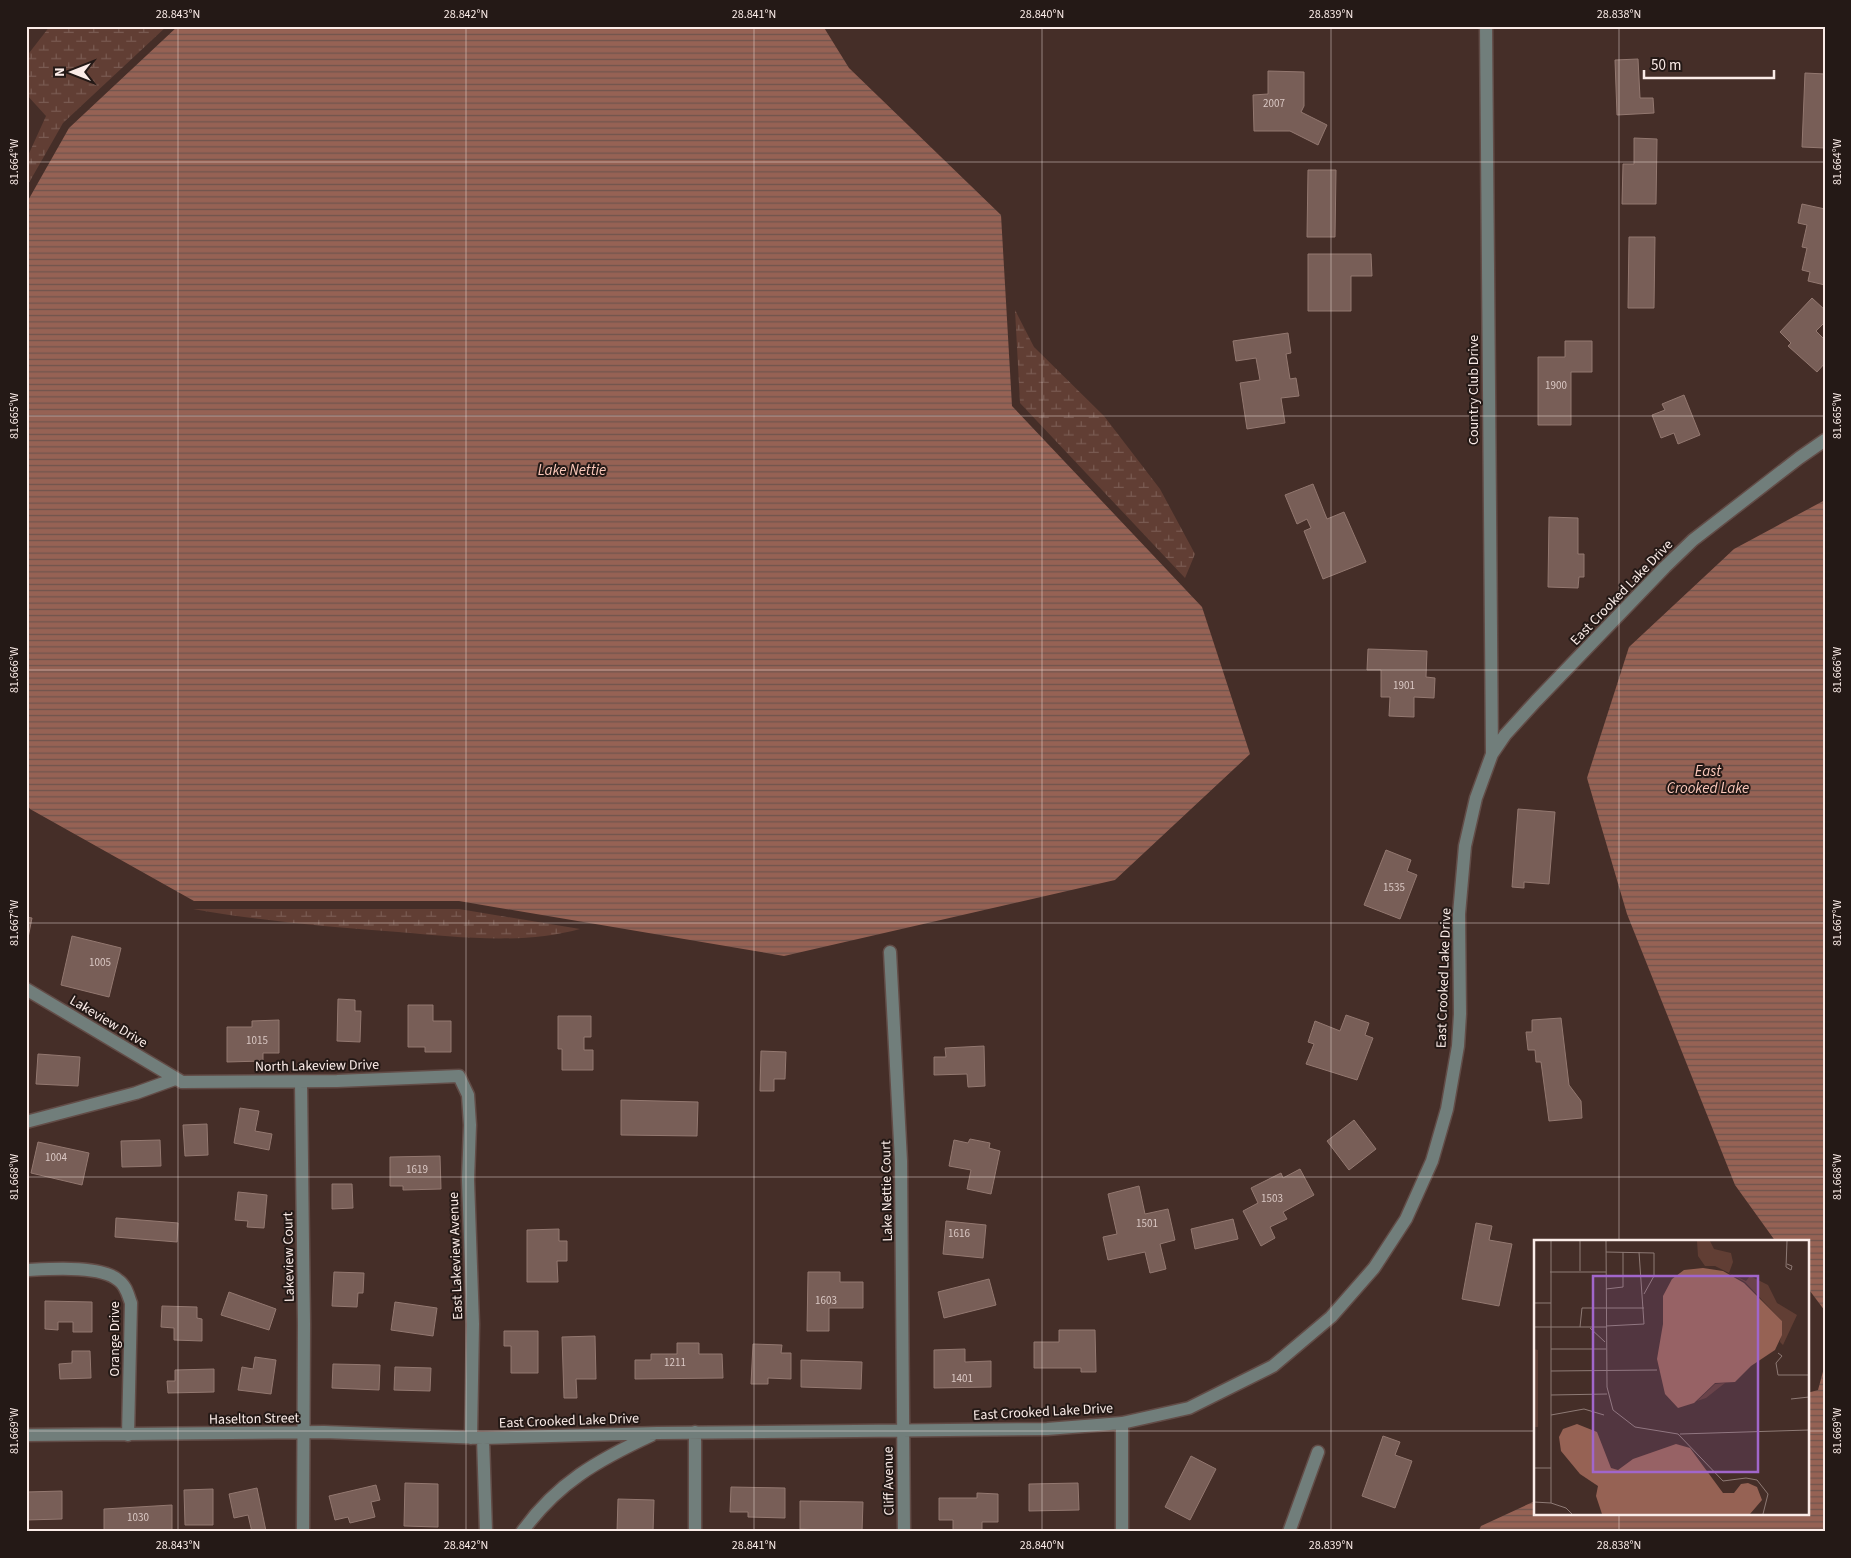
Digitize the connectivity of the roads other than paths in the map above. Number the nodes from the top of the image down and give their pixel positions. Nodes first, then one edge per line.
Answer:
1 (1486, 26) edge
2 (1825, 440) edge
3 (1492, 754) junction
4 (890, 952) dead end
5 (26, 989) edge
6 (459, 1076) joint
7 (175, 1079) junction
8 (301, 1082) junction
9 (26, 1122) edge
10 (26, 1270) edge
11 (1122, 1423) junction
12 (902, 1430) junction
13 (696, 1432) junction
14 (302, 1433) junction
15 (657, 1433) junction
16 (26, 1435) edge
17 (128, 1435) junction
18 (477, 1438) junction
19 (1318, 1452) dead end
20 (303, 1532) edge
21 (486, 1532) edge
22 (522, 1532) edge
23 (695, 1532) edge
24 (904, 1532) edge
25 (1122, 1532) edge
26 (1289, 1532) edge

1 - 3 street, Country Club Drive
2 - 3 street, East Crooked Lake Drive
3 - 11 street, East Crooked Lake Drive
4 - 12 street, Lake Nettie Court
5 - 7 street, Lakeview Drive
6 - 8 street, North Lakeview Drive
6 - 18 street, East Lakeview Avenue
7 - 8 street, North Lakeview Drive
7 - 9 street
8 - 14 street, Lakeview Court
10 - 17 street, Orange Drive
11 - 12 street, East Crooked Lake Drive
11 - 25 street
12 - 13 street, East Crooked Lake Drive
12 - 24 street, Cliff Avenue
13 - 15 street, East Crooked Lake Drive
13 - 23 street
14 - 17 street, Haselton Street
14 - 18 street, Haselton Street
14 - 20 street, Lakeview Court
15 - 18 street, East Crooked Lake Drive
15 - 22 street, East Crooked Lake Drive
16 - 17 street, Haselton Street
18 - 21 street, East Lakeview Avenue
19 - 26 street

